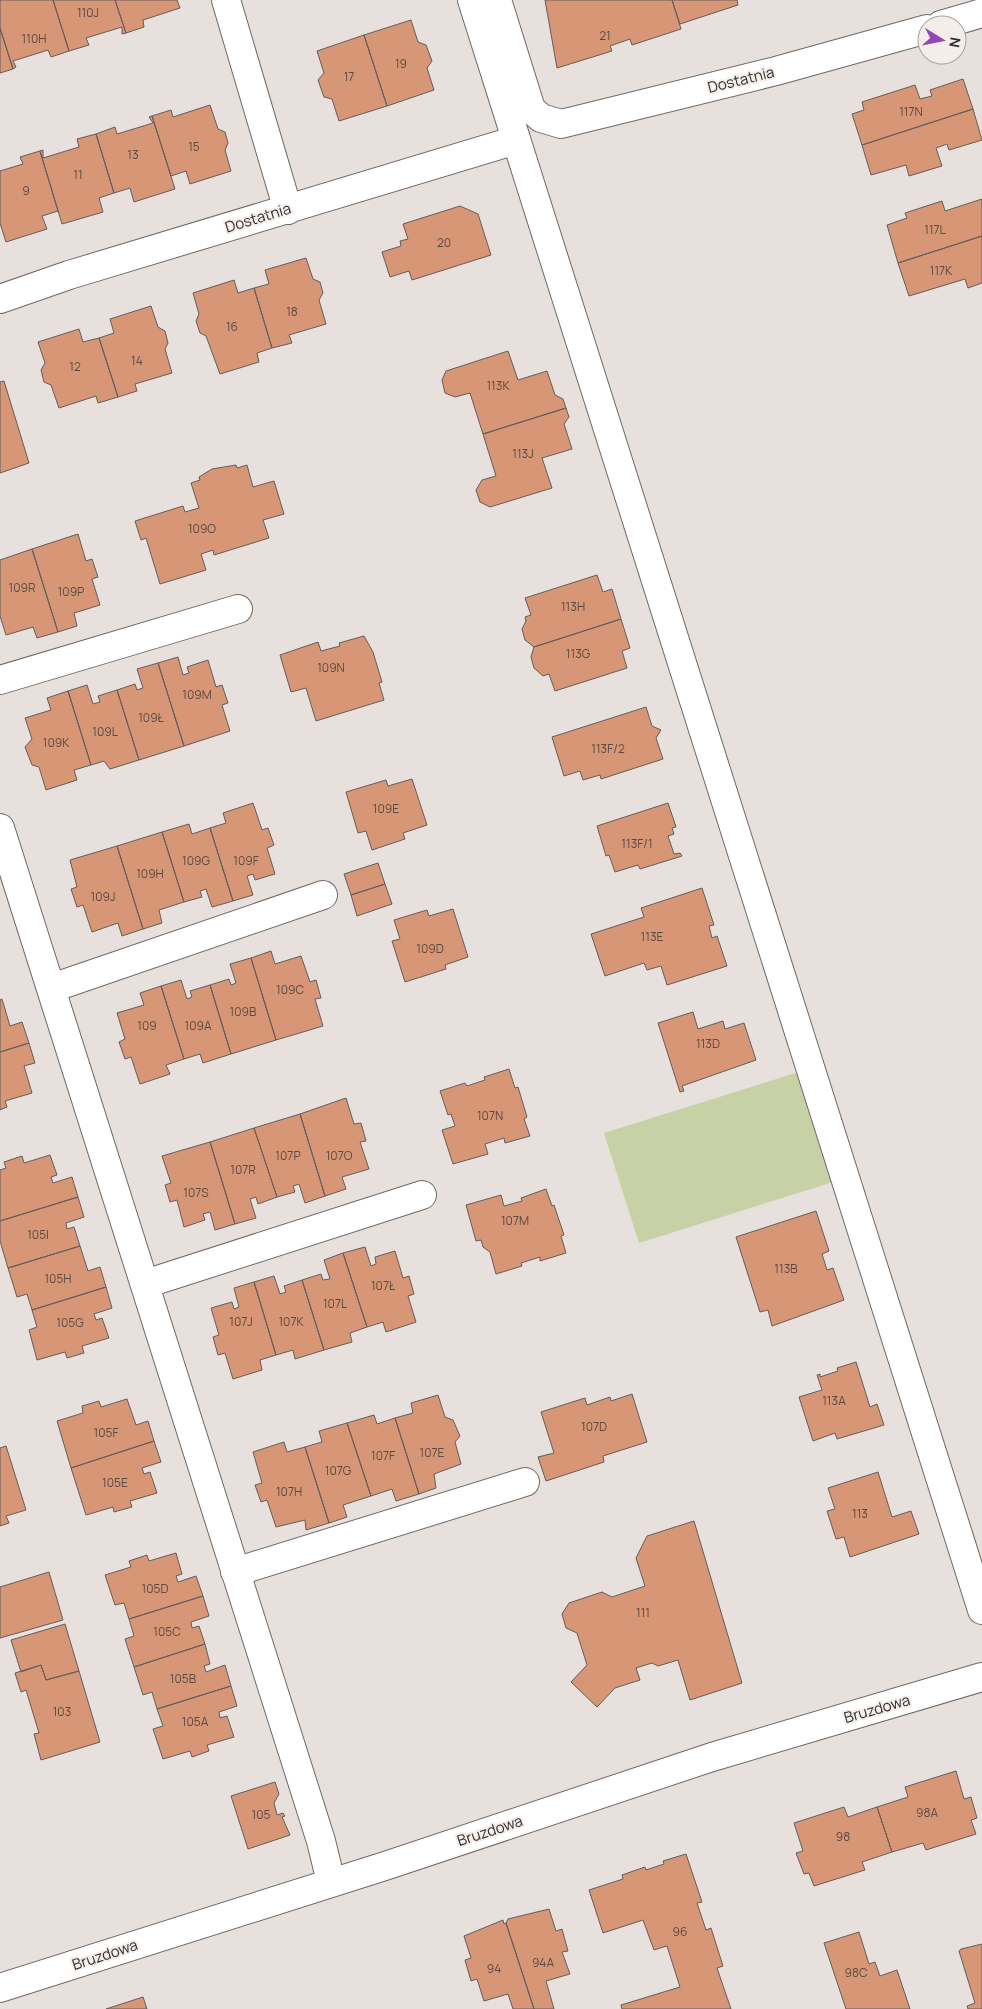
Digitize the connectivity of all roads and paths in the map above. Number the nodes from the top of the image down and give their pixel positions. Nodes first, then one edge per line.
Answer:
1 (226, 0) edge
2 (472, 0) edge
3 (497, 0) edge
4 (982, 13) edge
5 (967, 17) edge
6 (917, 32) edge
7 (516, 140) junction
8 (288, 210) junction
9 (0, 299) edge
10 (238, 609) dead end
11 (0, 680) edge
12 (0, 828) edge
13 (322, 895) dead end
14 (52, 988) junction
15 (422, 1194) dead end
16 (145, 1284) junction
17 (525, 1482) dead end
18 (234, 1572) junction
19 (982, 1610) edge
20 (982, 1677) edge
21 (331, 1882) junction
22 (0, 1988) edge

1 - 8 street
2 - 7 street
3 - 6 street, Dostatnia
4 - 5 street
7 - 8 street, Dostatnia
7 - 19 street
8 - 9 street, Dostatnia
10 - 11 street
12 - 14 street
13 - 14 street
14 - 16 street
15 - 16 street
16 - 18 street
17 - 18 street
18 - 21 street
20 - 21 street, Bruzdowa
21 - 22 street, Bruzdowa

